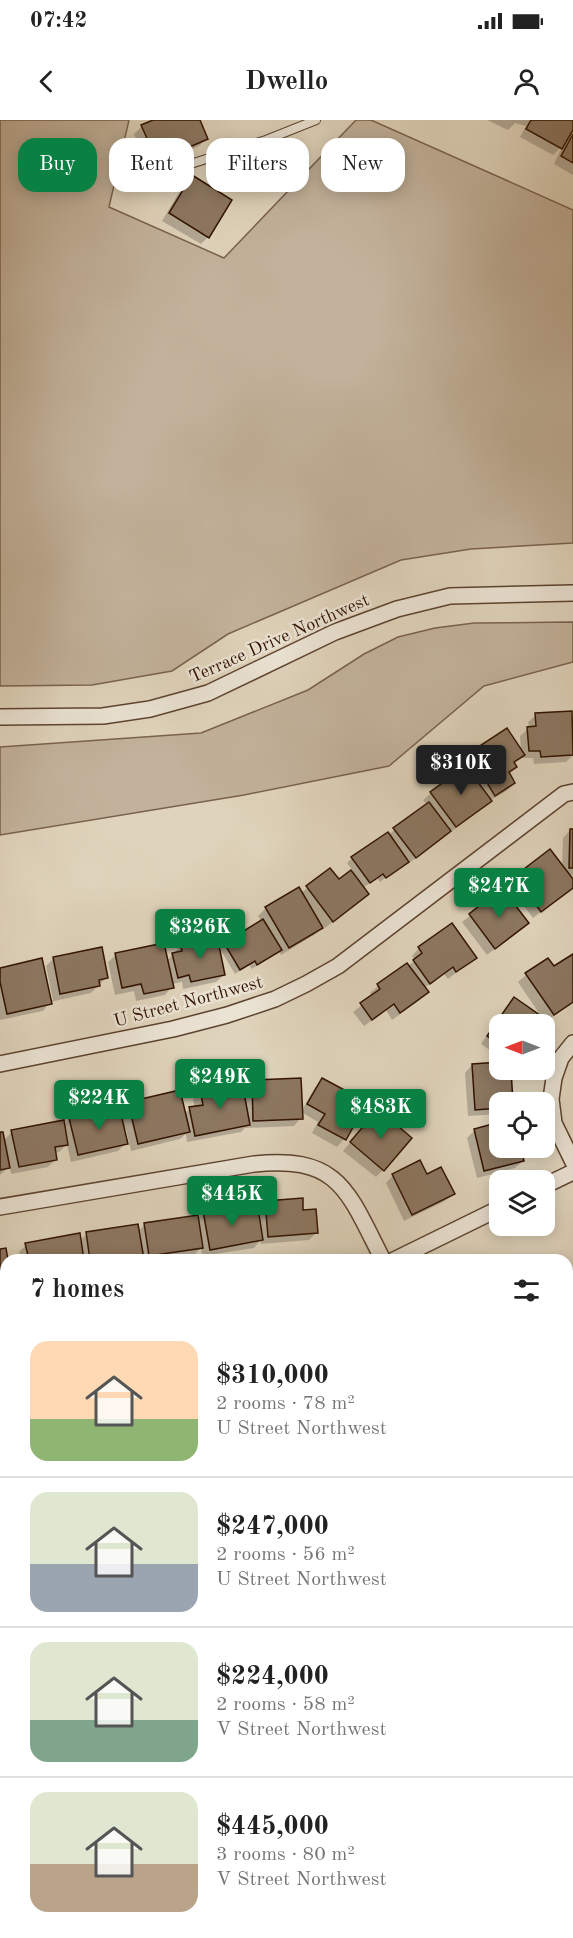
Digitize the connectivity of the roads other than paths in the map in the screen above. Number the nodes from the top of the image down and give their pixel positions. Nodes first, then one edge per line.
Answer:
1 (316, 120) edge
2 (194, 163) edge
3 (573, 593) edge
4 (0, 717) edge
5 (573, 792) edge
6 (573, 1043) edge
7 (0, 1064) edge
8 (573, 1162) edge
9 (573, 1172) edge
10 (555, 1181) edge
11 (0, 1207) edge
12 (489, 1213) edge
13 (380, 1254) edge
14 (406, 1254) edge

1 - 2 lane
3 - 4 street, Terrace Drive Northwest
5 - 7 street, U Street Northwest
6 - 8 street
9 - 10 street
11 - 13 street
12 - 14 street

